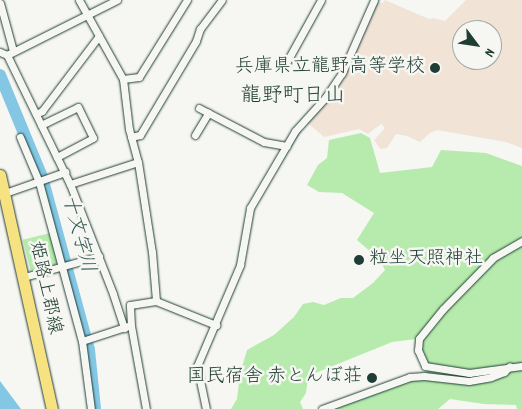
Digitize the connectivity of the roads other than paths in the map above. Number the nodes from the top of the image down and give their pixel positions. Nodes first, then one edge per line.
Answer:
1 (118, 0) edge
2 (187, 0) edge
3 (222, 0) edge
4 (321, 0) edge
5 (374, 0) edge
6 (81, 1) edge
7 (1, 2) edge
8 (88, 16) junction
9 (99, 36) junction
10 (7, 53) edge
11 (285, 65) dead end
12 (123, 79) junction
13 (199, 108) dead end
14 (208, 113) junction
15 (36, 114) junction
16 (41, 125) junction
17 (195, 135) dead end
18 (20, 136) dead end
19 (131, 137) junction
20 (287, 146) junction
21 (57, 157) junction
22 (138, 162) junction
23 (65, 172) junction
24 (0, 175) edge
25 (42, 181) junction
26 (70, 184) junction
27 (5, 193) junction
28 (522, 241) edge
29 (99, 256) junction
30 (62, 267) junction
31 (24, 278) junction
32 (156, 301) junction
33 (216, 325) junction
34 (127, 327) junction
35 (82, 341) junction
36 (510, 366) junction
37 (522, 366) edge
38 (52, 409) edge
39 (91, 409) edge
40 (146, 409) edge
41 (206, 409) edge
42 (322, 409) edge

1 - 8 street
2 - 12 street
3 - 19 street
4 - 11 street
5 - 20 street
6 - 8 street
7 - 10 street
8 - 9 street
8 - 10 street
9 - 12 street
9 - 15 street
10 - 15 street
12 - 19 street
13 - 14 street
14 - 17 street
14 - 20 street
15 - 16 street
16 - 21 street
16 - 21 street
18 - 25 street
19 - 22 street
20 - 33 street
21 - 23 street
22 - 26 street
22 - 32 street
23 - 25 street
23 - 26 street
24 - 27 main road, 姫路上郡線
25 - 27 street
25 - 30 street
26 - 29 street
27 - 31 main road, 姫路上郡線
28 - 36 street
29 - 30 street
29 - 34 street
30 - 31 street
30 - 35 street
31 - 38 main road, 姫路上郡線
32 - 33 street
32 - 34 street
33 - 41 street
34 - 35 street
34 - 40 street
35 - 39 street
36 - 37 street
36 - 42 street

